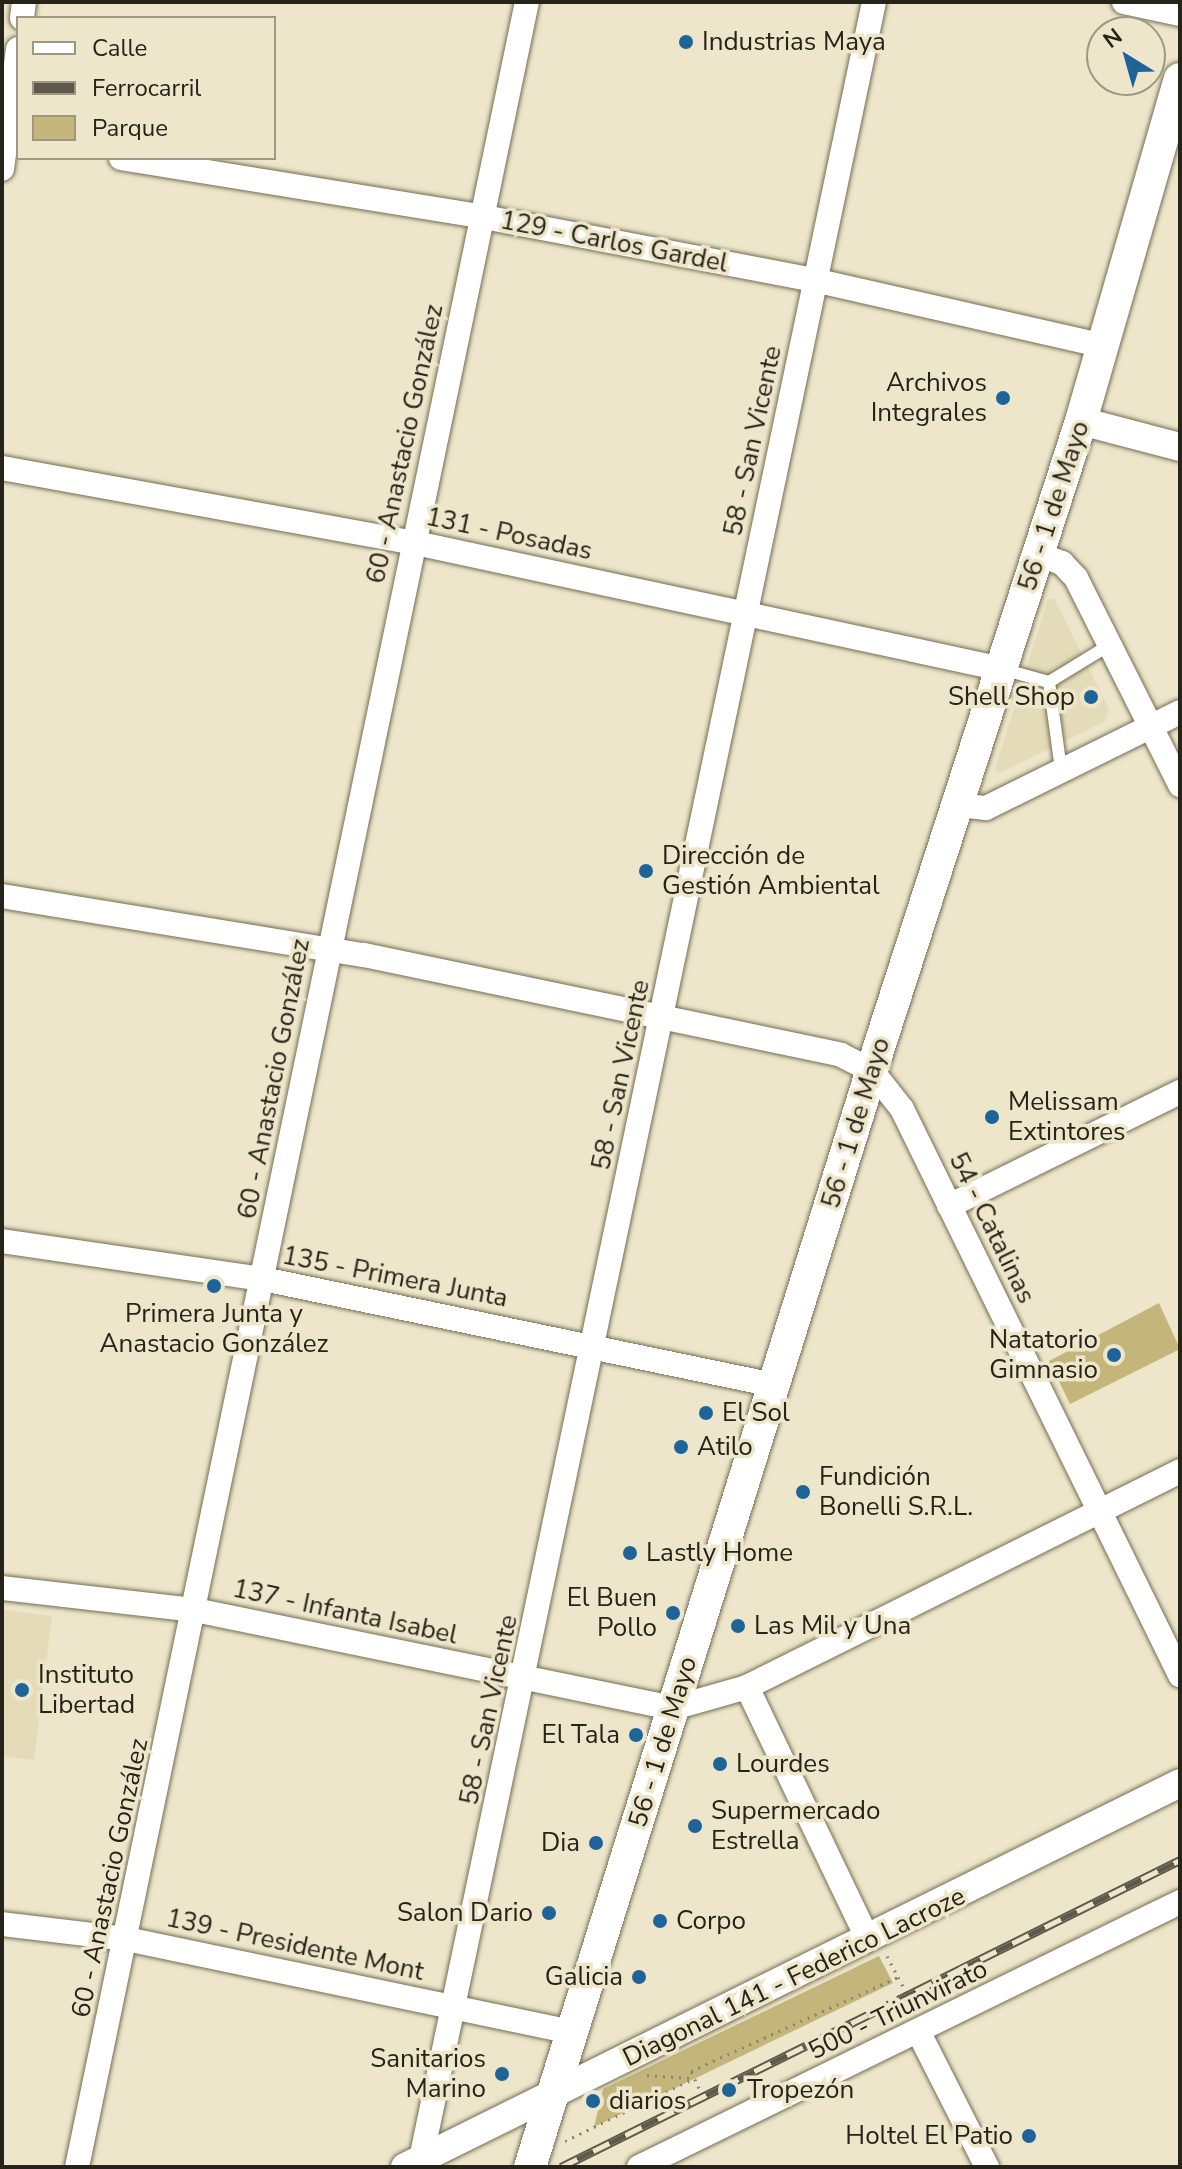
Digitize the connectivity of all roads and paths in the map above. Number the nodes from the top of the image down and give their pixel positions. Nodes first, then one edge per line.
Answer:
1 (527, 2) edge
2 (874, 2) edge
3 (1124, 2) edge
4 (1180, 14) edge
5 (16, 69) edge
6 (1180, 79) edge
7 (9, 140) edge
8 (133, 160) edge
9 (2, 169) edge
10 (484, 217) junction
11 (814, 280) junction
12 (1104, 346) junction
13 (1081, 421) junction
14 (1180, 447) edge
15 (2, 468) edge
16 (411, 542) junction
17 (1038, 554) junction
18 (747, 611) junction
19 (1111, 644) junction
20 (1002, 669) junction
21 (1049, 682) junction
22 (1180, 712) edge
23 (1151, 726) junction
24 (1061, 770) junction
25 (1180, 785) edge
26 (960, 805) junction
27 (2, 896) edge
28 (329, 949) junction
29 (662, 1016) junction
30 (872, 1071) junction
31 (1180, 1092) edge
32 (949, 1206) junction
33 (2, 1241) edge
34 (263, 1279) junction
35 (592, 1346) junction
36 (774, 1385) junction
37 (1180, 1471) edge
38 (1100, 1511) junction
39 (2, 1588) edge
40 (195, 1610) junction
41 (1180, 1675) edge
42 (524, 1677) junction
43 (747, 1687) junction
44 (673, 1708) junction
45 (1180, 1783) edge
46 (1180, 1902) edge
47 (2, 1924) edge
48 (873, 1938) junction
49 (126, 1939) junction
50 (898, 1977) junction
51 (457, 2007) junction
52 (918, 2031) junction
53 (574, 2033) junction
54 (628, 2060) junction
55 (695, 2078) junction
56 (699, 2088) dead end
57 (555, 2094) junction
58 (532, 2161) edge
59 (413, 2163) edge
60 (77, 2167) edge
61 (639, 2167) edge
62 (987, 2167) edge

1 - 10 street, 60 - Anastacio González
2 - 11 street, 58 - San Vicente
3 - 4 street
5 - 7 street
6 - 12 main road, 56 - 1 de Mayo
7 - 9 street
8 - 10 street, 129 - Carlos Gardel
10 - 11 street, 129 - Carlos Gardel
10 - 16 street, 60 - Anastacio González
11 - 12 street, 129 - Carlos Gardel
11 - 18 street, 58 - San Vicente
12 - 13 main road, 56 - 1 de Mayo
13 - 14 street
13 - 17 main road, 56 - 1 de Mayo
15 - 16 street, 131 - Posadas
16 - 18 street, 131 - Posadas
16 - 28 street, 60 - Anastacio González
17 - 19 street
17 - 20 main road, 56 - 1 de Mayo
18 - 20 street, 131 - Posadas
18 - 29 street, 58 - San Vicente
19 - 21 lane
19 - 23 street
20 - 21 lane
20 - 26 main road, 56 - 1 de Mayo
21 - 24 lane
22 - 23 street
23 - 24 street
23 - 25 street
24 - 26 street
26 - 30 main road, 56 - 1 de Mayo
27 - 28 street
28 - 29 street
28 - 34 street, 60 - Anastacio González
29 - 30 street
29 - 35 street, 58 - San Vicente
30 - 32 street, 54 - Catalinas
30 - 36 main road, 56 - 1 de Mayo
31 - 32 street
32 - 38 street, 54 - Catalinas
33 - 34 street, 135 - Primera Junta
34 - 35 street, 135 - Primera Junta
34 - 40 street, 60 - Anastacio González
35 - 36 street, 135 - Primera Junta
35 - 42 street, 58 - San Vicente
36 - 44 main road, 56 - 1 de Mayo
37 - 38 street
38 - 41 street, 54 - Catalinas
38 - 43 street
39 - 40 street, 137 - Infanta Isabel
40 - 42 street, 137 - Infanta Isabel
40 - 49 street, 60 - Anastacio González
42 - 44 street, 137 - Infanta Isabel
42 - 51 street, 58 - San Vicente
43 - 44 street
43 - 48 street
44 - 53 main road, 56 - 1 de Mayo
45 - 48 street, Diagonal 141 - Federico Lacroze
46 - 52 street, 500 - Triunvirato
47 - 49 street, 139 - Presidente Mont
48 - 50 path
48 - 54 street, Diagonal 141 - Federico Lacroze
49 - 51 street, 139 - Presidente Mont
49 - 60 street, 60 - Anastacio González
50 - 52 path
50 - 55 path
51 - 53 street, 139 - Presidente Mont
51 - 59 street, 58 - San Vicente
52 - 61 street, 500 - Triunvirato
52 - 62 street
53 - 57 main road, 56 - 1 de Mayo
54 - 55 path
54 - 57 street, Diagonal 141 - Federico Lacroze
55 - 56 path
55 - 58 path
57 - 58 main road, 56 - 1 de Mayo
57 - 59 street, Diagonal 141 - Federico Lacroze

